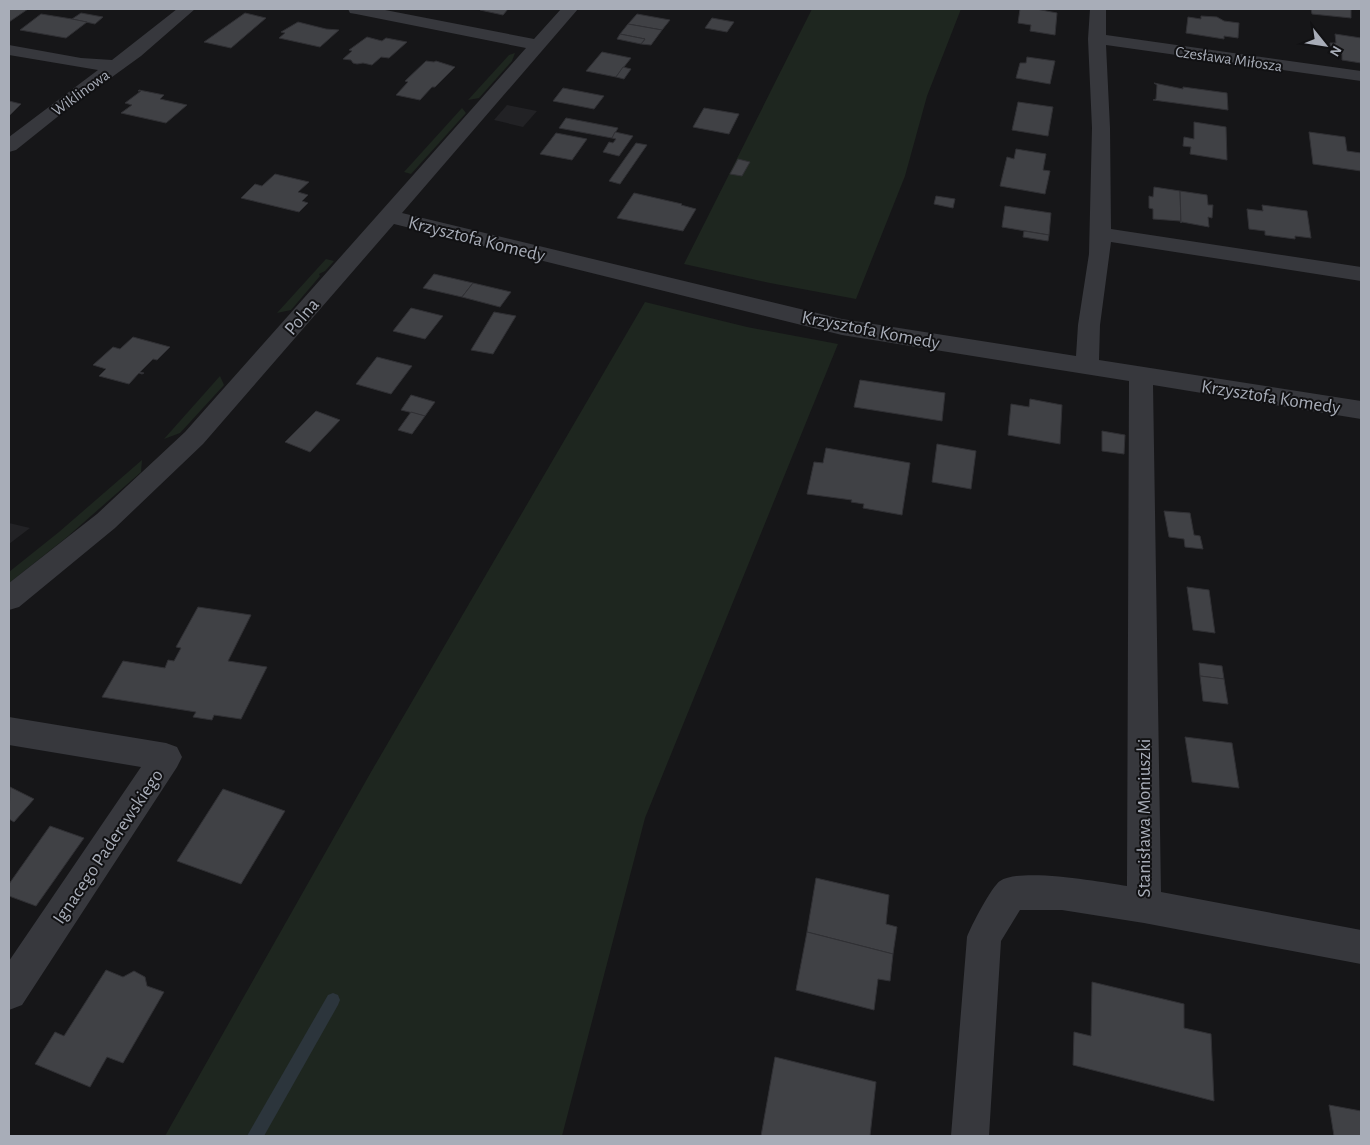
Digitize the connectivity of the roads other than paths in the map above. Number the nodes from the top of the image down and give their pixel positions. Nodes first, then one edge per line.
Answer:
1 (187, 9) edge
2 (356, 9) edge
3 (570, 9) edge
4 (1098, 9) edge
5 (1097, 39) junction
6 (538, 45) junction
7 (9, 50) edge
8 (114, 66) junction
9 (1361, 76) edge
10 (9, 146) edge
11 (388, 216) junction
12 (1100, 234) junction
13 (1361, 274) edge
14 (1087, 366) junction
15 (1141, 375) junction
16 (1361, 410) edge
17 (9, 600) edge
18 (9, 730) edge
19 (1144, 906) junction
20 (1361, 947) edge
21 (9, 992) edge
22 (970, 1136) edge

1 - 8 street
2 - 6 street
3 - 6 street, Polna
4 - 5 street
5 - 9 street, Czesława Miłosza
5 - 12 street
6 - 11 street, Polna
7 - 8 street, Wiklinowa
8 - 10 street, Wiklinowa
11 - 14 street, Krzysztofa Komedy
11 - 17 street, Polna
12 - 13 street
12 - 14 street
14 - 15 street, Krzysztofa Komedy
15 - 16 street, Krzysztofa Komedy
15 - 19 street, Stanisława Moniuszki
18 - 21 street, Ignacego Paderewskiego
19 - 20 street
19 - 22 street, Stanisława Moniuszki

